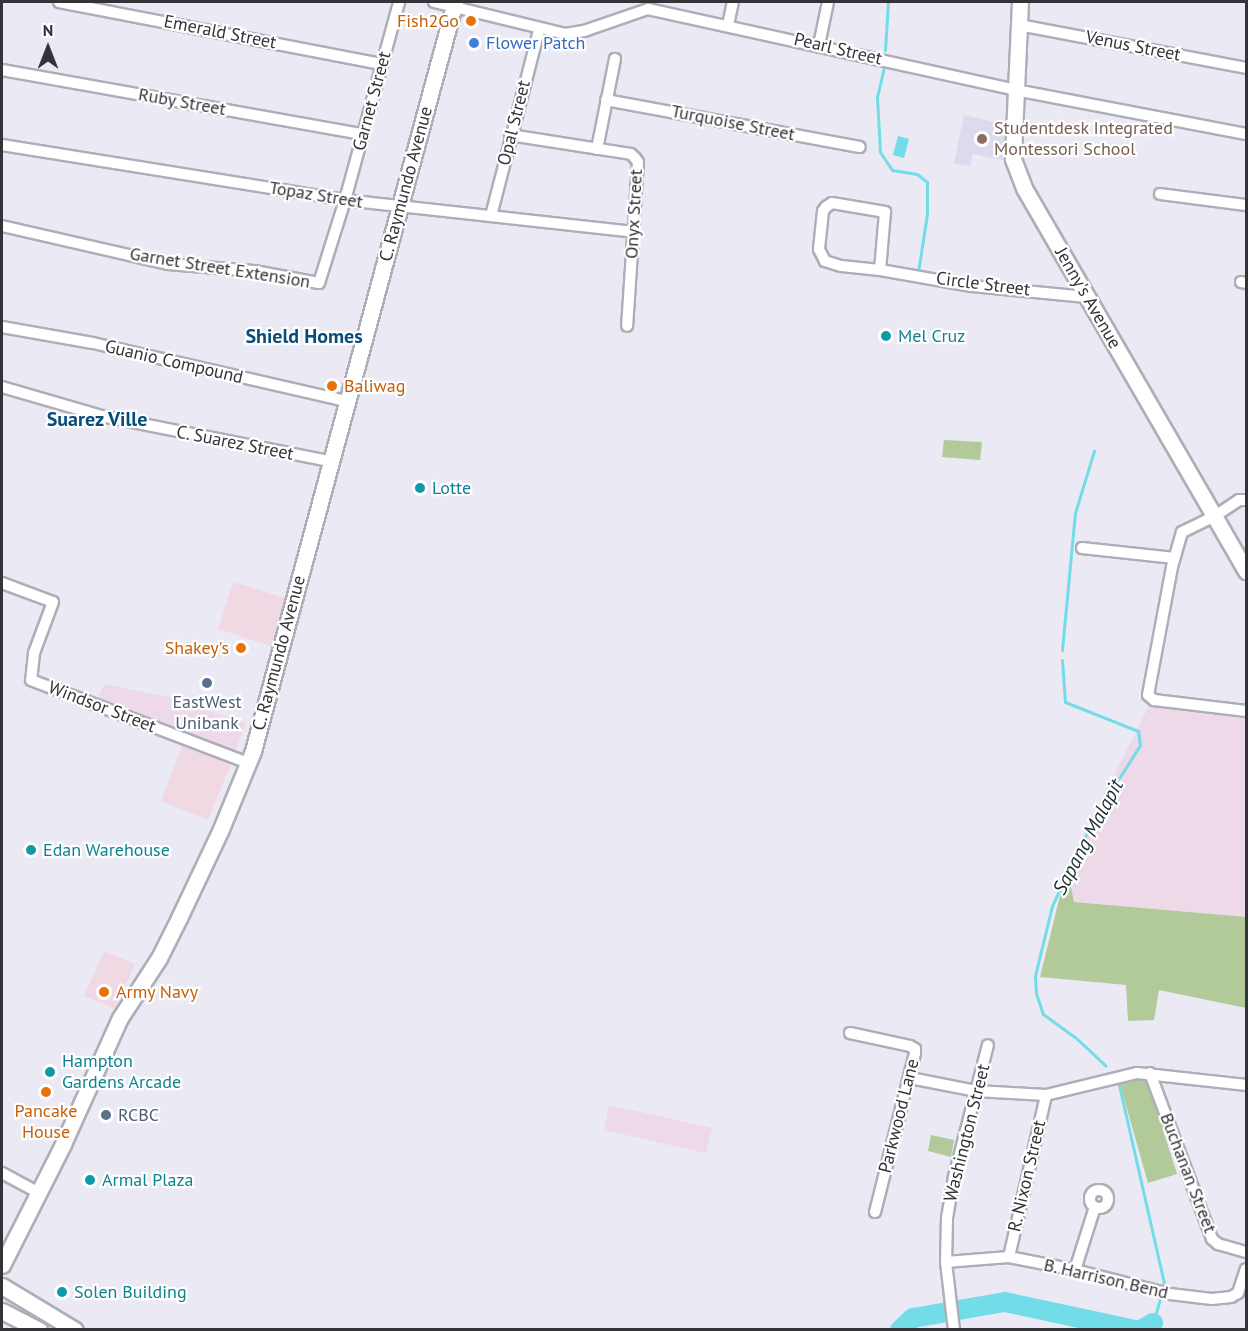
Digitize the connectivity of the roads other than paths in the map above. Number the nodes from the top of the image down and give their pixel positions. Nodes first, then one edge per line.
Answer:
1 (59, 2) edge
2 (399, 2) edge
3 (434, 2) edge
4 (733, 2) edge
5 (828, 2) edge
6 (1020, 2) edge
7 (455, 4) edge
8 (728, 25) junction
9 (1019, 25) junction
10 (539, 30) junction
11 (819, 45) junction
12 (615, 59) dead end
13 (381, 64) junction
14 (1246, 68) edge
15 (2, 70) edge
16 (1016, 90) junction
17 (606, 100) junction
18 (363, 134) junction
19 (1246, 134) edge
20 (510, 135) junction
21 (2, 145) edge
22 (860, 147) dead end
23 (597, 149) junction
24 (1160, 194) dead end
25 (345, 200) junction
26 (1246, 205) edge
27 (399, 207) junction
28 (491, 216) junction
29 (2, 226) edge
30 (633, 232) junction
31 (880, 270) junction
32 (1086, 297) junction
33 (627, 326) dead end
34 (2, 327) edge
35 (2, 387) edge
36 (347, 400) junction
37 (330, 461) junction
38 (1246, 500) edge
39 (1215, 516) junction
40 (1082, 548) dead end
41 (1174, 558) junction
42 (1246, 571) edge
43 (2, 583) edge
44 (1246, 711) edge
45 (248, 763) junction
46 (850, 1033) dead end
47 (988, 1045) dead end
48 (1150, 1073) junction
49 (910, 1078) junction
50 (1246, 1085) edge
51 (976, 1091) junction
52 (1046, 1095) junction
53 (2, 1173) edge
54 (39, 1193) junction
55 (1095, 1207) dead end
56 (875, 1212) dead end
57 (1246, 1252) edge
58 (1009, 1257) junction
59 (946, 1262) junction
60 (2, 1265) edge
61 (1246, 1269) edge
62 (1075, 1270) junction
63 (2, 1286) edge
64 (2, 1311) edge
65 (953, 1324) edge
66 (39, 1329) edge
67 (75, 1329) edge

1 - 13 street, Emerald Street
2 - 13 street, Garnet Street
3 - 7 street, Pearl Street
4 - 8 street
5 - 11 street
6 - 9 main road, Jenny's Avenue
7 - 10 street, Pearl Street
7 - 27 main road, C. Raymundo Avenue
8 - 10 street, Pearl Street
8 - 11 street, Pearl Street
9 - 14 street, Venus Street
9 - 16 main road, Jenny's Avenue
10 - 20 street, Opal Street
11 - 16 street, Pearl Street
12 - 17 street
13 - 18 street, Garnet Street
15 - 18 street, Ruby Street
16 - 19 street, Pearl Street
16 - 32 main road, Jenny's Avenue
17 - 22 street, Turquoise Street
17 - 23 street
18 - 25 street, Garnet Street
20 - 23 street, Onyx Street
20 - 28 street, Opal Street
21 - 25 street, Topaz Street
23 - 30 street, Onyx Street
24 - 26 street
25 - 27 street, Topaz Street
25 - 29 street, Garnet Street Extension
27 - 28 street, Topaz Street
27 - 36 main road, C. Raymundo Avenue
28 - 30 street, Topaz Street
30 - 33 street, Onyx Street
31 - 31 street, Circle Street
31 - 32 street, Circle Street
32 - 39 main road, Jenny's Avenue
34 - 36 street, Guanio Compound
35 - 37 street, C. Suarez Street
36 - 37 main road, C. Raymundo Avenue
37 - 45 main road, C. Raymundo Avenue
38 - 39 street
39 - 41 street
39 - 42 main road, Jenny's Avenue
40 - 41 street
41 - 44 street
43 - 45 street, Windsor Street
45 - 54 main road, C. Raymundo Avenue
46 - 49 street, Parkwood Lane
47 - 51 street, Washington Street
48 - 50 street
48 - 52 street
48 - 57 street, Buchanan Street
49 - 51 street
49 - 56 street, Parkwood Lane
51 - 52 street
51 - 59 street, Washington Street
52 - 58 street, R. Nixon Street
53 - 54 street
54 - 60 main road, C. Raymundo Avenue
55 - 62 street
58 - 59 street, B. Harrison Bend
58 - 62 street, B. Harrison Bend
59 - 65 street, Washington Street
61 - 62 street, B. Harrison Bend
63 - 67 main road
64 - 66 main road

